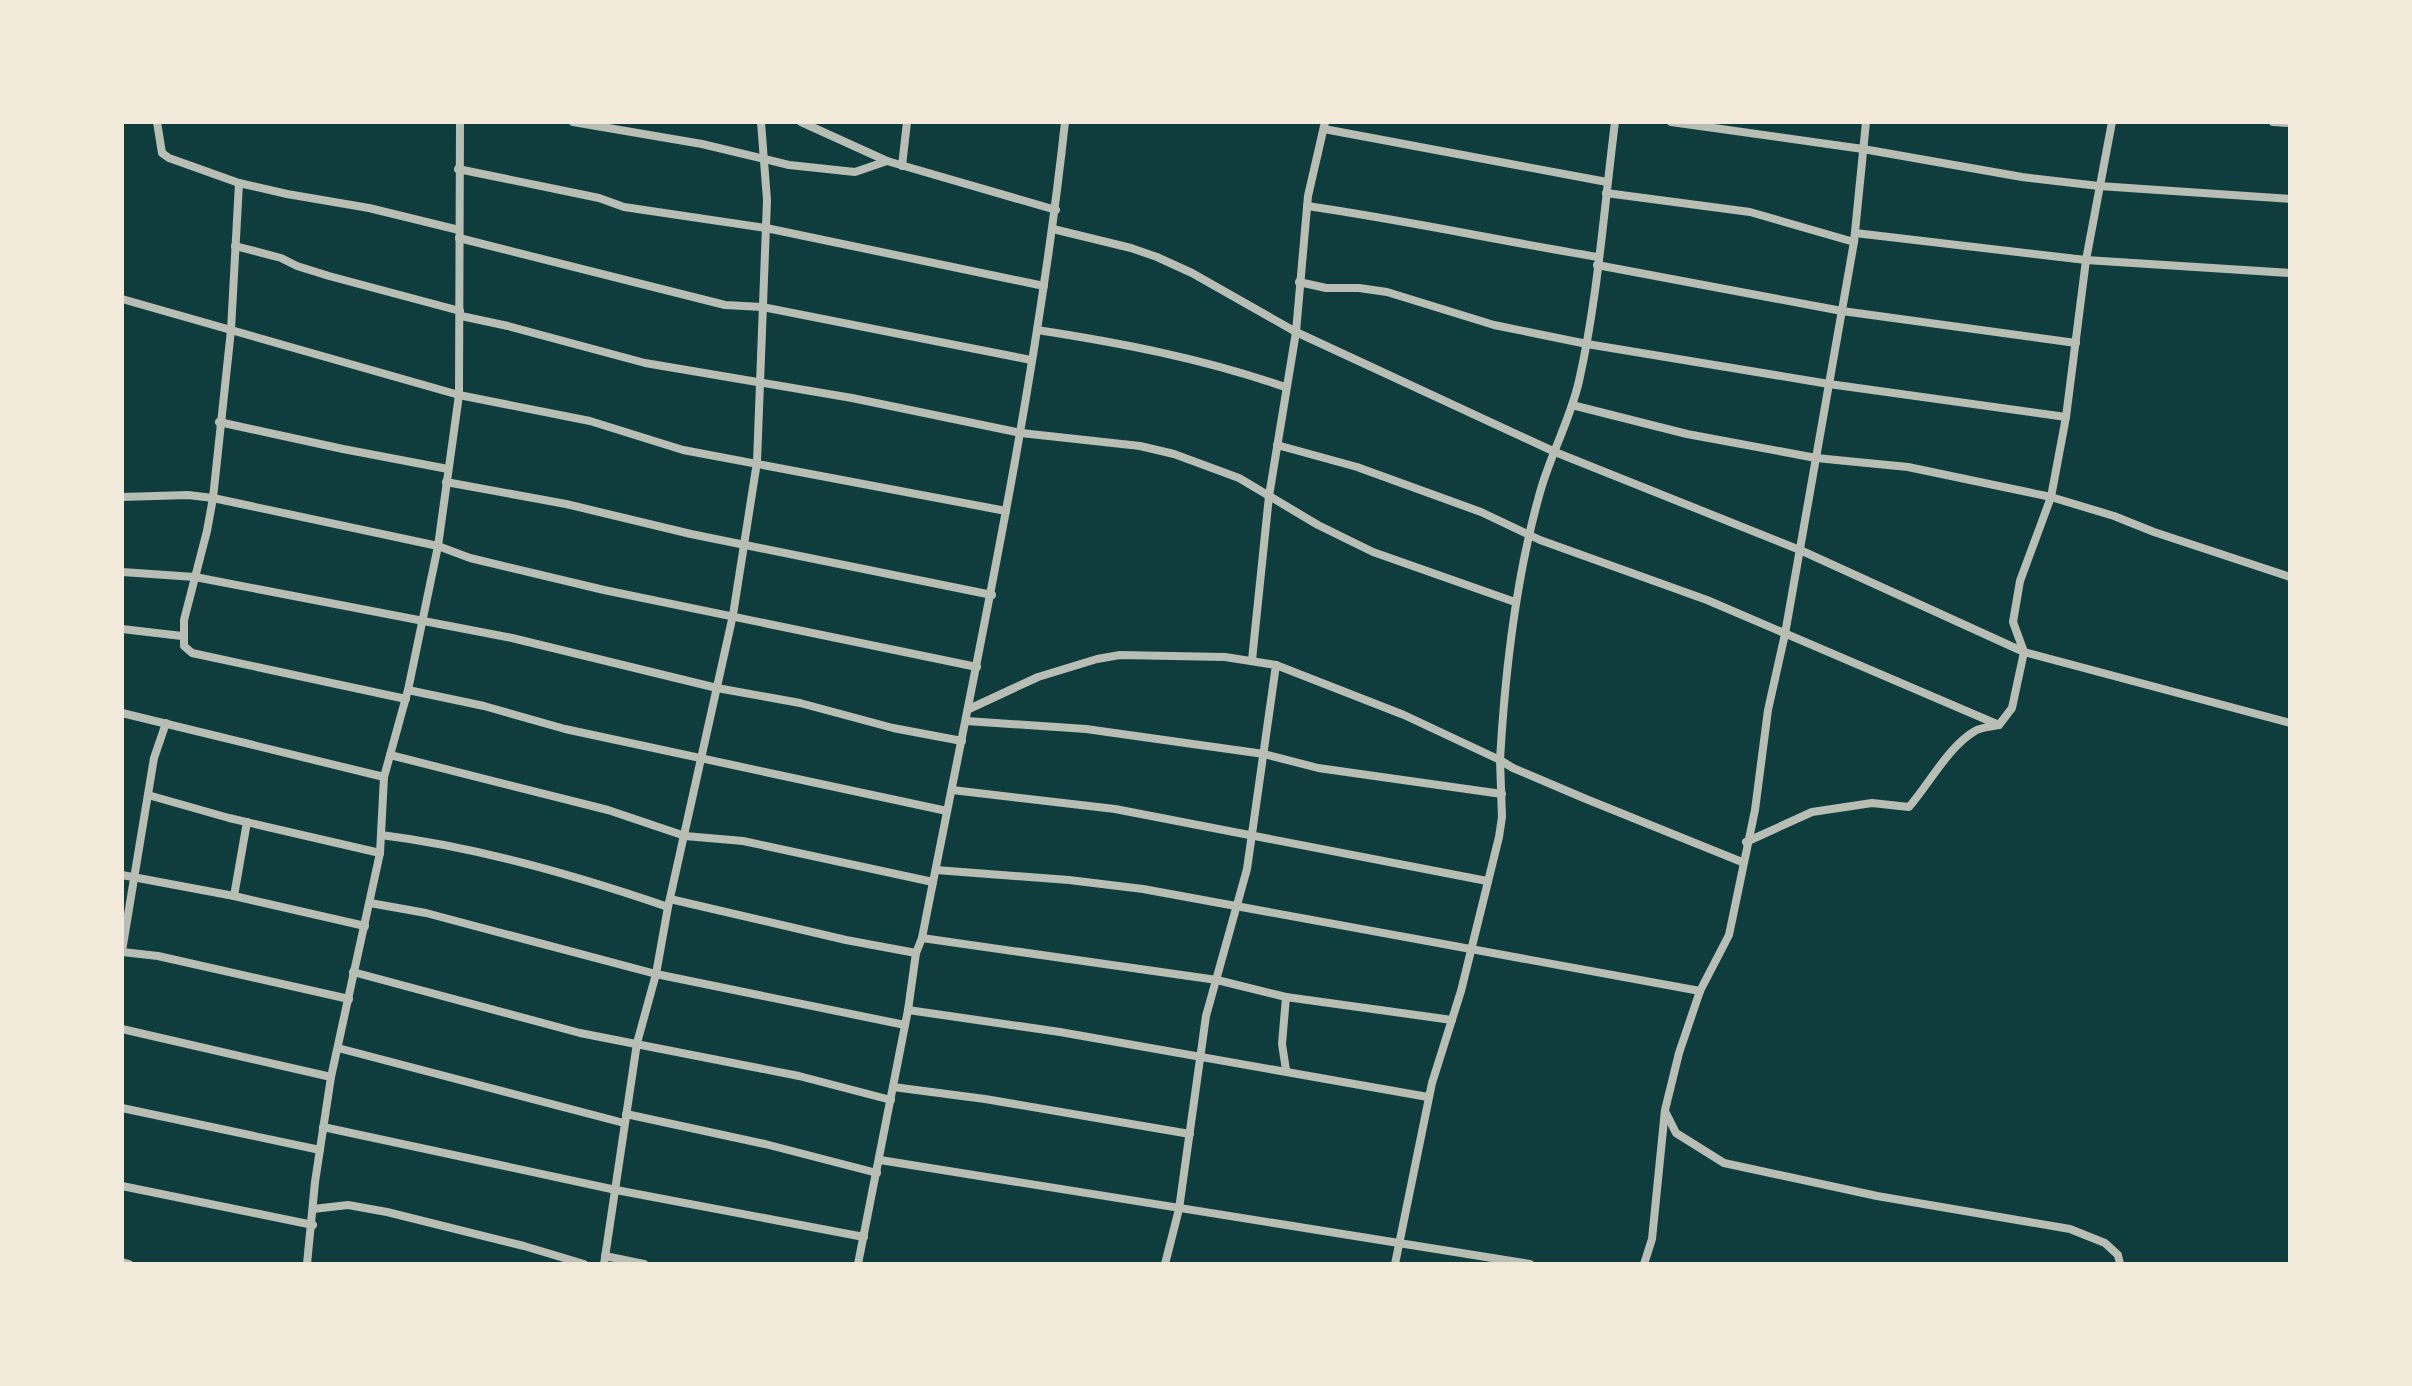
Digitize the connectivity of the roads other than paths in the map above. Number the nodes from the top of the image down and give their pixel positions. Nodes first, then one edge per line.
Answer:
1 (157, 122) edge
2 (460, 122) edge
3 (573, 122) edge
4 (761, 122) edge
5 (801, 122) edge
6 (907, 122) edge
7 (1065, 122) edge
8 (1615, 122) edge
9 (1671, 122) edge
10 (1866, 122) edge
11 (2112, 122) edge
12 (2273, 122) edge
13 (2290, 123) edge
14 (1324, 126) edge
15 (1863, 149) junction
16 (764, 160) junction
17 (887, 161) junction
18 (902, 166) junction
19 (458, 169) junction
20 (1607, 182) junction
21 (239, 183) junction
22 (2099, 186) junction
23 (1606, 193) junction
24 (2290, 199) edge
25 (1307, 206) junction
26 (1056, 210) junction
27 (766, 228) junction
28 (1053, 229) junction
29 (459, 234) junction
30 (1854, 238) junction
31 (235, 246) junction
32 (2086, 260) junction
33 (1598, 261) junction
34 (2290, 273) edge
35 (1299, 282) junction
36 (1044, 286) junction
37 (122, 299) edge
38 (762, 307) junction
39 (1842, 311) junction
40 (460, 314) junction
41 (231, 330) junction
42 (1037, 330) junction
43 (1296, 332) junction
44 (2076, 343) junction
45 (1587, 344) junction
46 (1031, 360) junction
47 (762, 382) junction
48 (1829, 384) junction
49 (1285, 387) junction
50 (459, 395) junction
51 (1572, 405) junction
52 (2066, 417) junction
53 (219, 422) junction
54 (1021, 433) junction
55 (1277, 445) junction
56 (1555, 452) junction
57 (1816, 458) junction
58 (757, 462) junction
59 (448, 469) junction
60 (446, 482) junction
61 (1269, 496) junction
62 (122, 497) edge
63 (2051, 497) junction
64 (213, 498) junction
65 (1006, 511) junction
66 (1529, 535) junction
67 (744, 545) junction
68 (438, 546) junction
69 (1800, 550) junction
70 (122, 572) edge
71 (195, 577) junction
72 (2290, 577) edge
73 (992, 595) junction
74 (1515, 602) junction
75 (733, 615) junction
76 (422, 623) junction
77 (122, 629) edge
78 (1785, 634) junction
79 (182, 636) junction
80 (2024, 652) junction
81 (1252, 660) junction
82 (1276, 665) junction
83 (977, 667) junction
84 (717, 688) junction
85 (407, 695) junction
86 (969, 709) junction
87 (122, 713) edge
88 (966, 721) junction
89 (166, 723) junction
90 (2290, 723) edge
91 (1999, 725) junction
92 (962, 741) junction
93 (1264, 754) junction
94 (390, 755) junction
95 (701, 759) junction
96 (1500, 760) junction
97 (384, 777) junction
98 (952, 790) junction
99 (1502, 794) junction
100 (148, 795) junction
101 (947, 811) junction
102 (247, 822) junction
103 (1253, 834) junction
104 (381, 835) junction
105 (685, 836) junction
106 (1746, 842) junction
107 (380, 853) junction
108 (1742, 862) junction
109 (936, 870) junction
110 (122, 875) edge
111 (136, 877) junction
112 (1487, 881) junction
113 (933, 882) junction
114 (234, 896) junction
115 (370, 903) junction
116 (669, 903) junction
117 (1238, 907) junction
118 (365, 926) junction
119 (922, 938) junction
120 (1471, 949) junction
121 (122, 952) edge
122 (916, 953) junction
123 (353, 972) junction
124 (656, 974) junction
125 (1217, 980) junction
126 (1700, 991) junction
127 (1286, 997) junction
128 (349, 999) junction
129 (908, 1010) junction
130 (1452, 1020) junction
131 (905, 1025) junction
132 (122, 1029) edge
133 (637, 1043) junction
134 (338, 1048) junction
135 (1198, 1057) junction
136 (1286, 1070) junction
137 (331, 1077) junction
138 (893, 1087) junction
139 (1428, 1097) junction
140 (891, 1100) junction
141 (122, 1108) edge
142 (1665, 1110) junction
143 (625, 1118) junction
144 (323, 1127) junction
145 (1190, 1134) junction
146 (320, 1150) junction
147 (880, 1160) junction
148 (877, 1173) junction
149 (122, 1186) edge
150 (616, 1190) junction
151 (313, 1209) junction
152 (1179, 1209) junction
153 (313, 1225) junction
154 (864, 1237) junction
155 (1398, 1242) junction
156 (605, 1260) edge
157 (122, 1262) edge
158 (129, 1264) edge
159 (307, 1264) edge
160 (584, 1264) edge
161 (644, 1264) edge
162 (858, 1264) edge
163 (1165, 1264) edge
164 (1395, 1264) edge
165 (1530, 1264) edge
166 (1644, 1264) edge
167 (2120, 1264) edge

1 - 21 street
2 - 19 street
3 - 16 street
4 - 16 street
5 - 17 street
6 - 18 street
7 - 26 street
8 - 20 street
9 - 15 street
10 - 15 street
11 - 22 street
12 - 13 street
14 - 20 street
14 - 25 street
15 - 22 street
15 - 30 street
16 - 17 street
16 - 27 street
17 - 18 street
18 - 26 street
19 - 27 street
19 - 29 street
20 - 23 street
21 - 29 street
21 - 31 street
22 - 24 street
22 - 32 street
23 - 30 street
23 - 33 street
25 - 33 street
25 - 35 street
26 - 28 street
27 - 36 street
27 - 38 street
28 - 36 street
28 - 43 street
29 - 38 street
29 - 40 street
30 - 32 street
30 - 39 street
31 - 40 street
31 - 41 street
32 - 34 street
32 - 44 street
33 - 39 street
33 - 45 street
35 - 43 street
35 - 45 street
36 - 42 street
37 - 41 street
38 - 46 street
38 - 47 street
39 - 44 street
39 - 48 street
40 - 47 street
40 - 50 street
41 - 50 street
41 - 53 street
42 - 46 street
42 - 49 street
43 - 49 street
43 - 56 street
44 - 52 street
45 - 48 street
45 - 51 street
46 - 54 street
47 - 54 street
47 - 58 street
48 - 52 street
48 - 57 street
49 - 55 street
50 - 58 street
50 - 59 street
51 - 56 street
51 - 57 street
52 - 63 street
53 - 59 street
53 - 64 street
54 - 61 street
54 - 65 street
55 - 61 street
55 - 66 street
56 - 66 street
56 - 69 street
57 - 63 street
57 - 69 street
58 - 65 street
58 - 67 street
59 - 60 street
60 - 67 street
60 - 68 street
61 - 74 street
61 - 81 street
62 - 64 street
63 - 72 street
63 - 80 street
64 - 68 street
64 - 71 street
65 - 73 street
66 - 74 street
66 - 78 street
67 - 73 street
67 - 75 street
68 - 75 street
68 - 76 street
69 - 78 street
69 - 80 street
70 - 71 street
71 - 76 street
71 - 79 street
73 - 83 street
74 - 96 street
75 - 83 street
75 - 84 street
76 - 84 street
76 - 85 street
77 - 79 street
78 - 91 street
78 - 106 street
79 - 85 street
80 - 90 street
80 - 91 street
81 - 82 street
81 - 86 street
82 - 93 street
82 - 96 street
83 - 86 street
84 - 92 street
84 - 95 street
85 - 94 street
85 - 95 street
86 - 88 street
87 - 89 street
88 - 92 street
88 - 93 street
89 - 97 street
89 - 100 street
91 - 106 street
92 - 98 street
93 - 99 street
93 - 103 street
94 - 97 street
94 - 105 street
95 - 101 street
95 - 105 street
96 - 99 street
96 - 108 street
97 - 104 street
98 - 101 street
98 - 103 street
99 - 112 street
100 - 102 street
100 - 111 street
101 - 109 street
102 - 107 street
102 - 114 street
103 - 112 street
103 - 117 street
104 - 107 street
104 - 116 street
105 - 113 street
105 - 116 street
106 - 108 street
107 - 115 street
108 - 126 street
109 - 113 street
109 - 117 street
110 - 111 street
111 - 114 street
111 - 121 street
112 - 120 street
113 - 119 street
114 - 118 street
115 - 118 street
115 - 124 street
116 - 122 street
116 - 124 street
117 - 120 street
117 - 125 street
118 - 123 street
119 - 122 street
119 - 125 street
120 - 126 street
120 - 130 street
121 - 128 street
122 - 129 street
123 - 128 street
123 - 133 street
124 - 131 street
124 - 133 street
125 - 127 street
125 - 135 street
126 - 142 street
127 - 130 street
127 - 136 street
128 - 134 street
129 - 131 street
129 - 135 street
130 - 139 street
131 - 138 street
132 - 137 street
133 - 140 street
133 - 143 street
134 - 137 street
134 - 143 street
135 - 136 street
135 - 145 street
136 - 139 street
137 - 144 street
138 - 140 street
138 - 145 street
139 - 155 street
140 - 147 street
141 - 146 street
142 - 166 street
142 - 167 street
143 - 148 street
143 - 150 street
144 - 146 street
144 - 150 street
145 - 152 street
146 - 151 street
147 - 148 street
147 - 152 street
148 - 154 street
149 - 153 street
150 - 154 street
150 - 156 street
151 - 153 street
151 - 160 street
152 - 155 street
152 - 163 street
153 - 159 street
154 - 162 street
155 - 164 street
155 - 165 street
156 - 161 street
157 - 158 street

